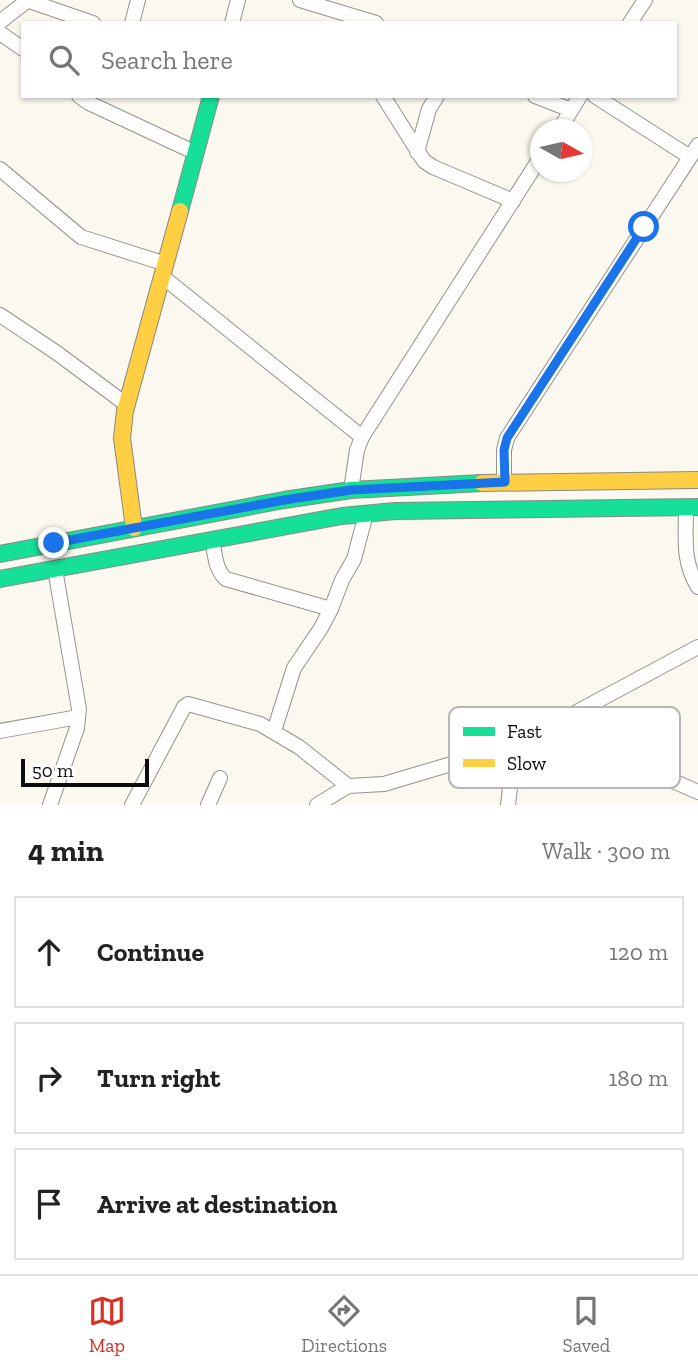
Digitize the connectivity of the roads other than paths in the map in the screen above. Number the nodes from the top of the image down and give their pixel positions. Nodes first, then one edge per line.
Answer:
1 (28, 0) edge
2 (138, 0) edge
3 (238, 0) edge
4 (300, 0) edge
5 (645, 0) edge
6 (349, 19) edge
7 (87, 21) edge
8 (133, 21) edge
9 (233, 21) edge
10 (631, 21) edge
11 (0, 22) edge
12 (0, 33) edge
13 (21, 48) edge
14 (82, 98) edge
15 (210, 98) edge
16 (384, 98) edge
17 (436, 98) edge
18 (540, 98) edge
19 (579, 98) edge
20 (598, 98) edge
21 (571, 110) junction
22 (566, 119) edge
23 (694, 151) edge
24 (418, 152) junction
25 (196, 153) junction
26 (0, 169) edge
27 (530, 175) edge
28 (513, 201) junction
29 (164, 270) junction
30 (0, 316) edge
31 (127, 405) junction
32 (362, 437) junction
33 (698, 480) edge
34 (505, 482) junction
35 (351, 490) junction
36 (692, 507) edge
37 (366, 514) junction
38 (134, 528) junction
39 (212, 540) junction
40 (0, 554) edge
41 (55, 569) junction
42 (0, 579) edge
43 (698, 587) edge
44 (331, 608) junction
45 (698, 647) edge
46 (585, 707) edge
47 (78, 717) junction
48 (0, 731) edge
49 (274, 732) junction
50 (449, 765) edge
51 (220, 778) dead end
52 (680, 784) edge
53 (348, 786) junction
54 (698, 792) edge
55 (50, 805) edge
56 (132, 805) edge
57 (208, 805) edge
58 (317, 805) edge

1 - 7 street
1 - 11 street
2 - 8 street
3 - 9 street
4 - 6 street
5 - 10 street
12 - 13 street
14 - 25 street
15 - 25 main road
16 - 24 street
17 - 24 street
18 - 21 street
19 - 21 street
20 - 23 street
21 - 22 street
23 - 34 street
24 - 28 street
25 - 29 main road
26 - 29 street
27 - 28 street
28 - 32 street
29 - 31 main road
29 - 32 street
30 - 31 street
31 - 38 main road
32 - 35 street
33 - 34 main road
34 - 35 main road
35 - 38 main road
36 - 37 main road
36 - 43 street
37 - 39 main road
37 - 44 street
38 - 40 main road
39 - 41 main road
39 - 44 street
41 - 42 main road
41 - 47 street
44 - 49 street
45 - 46 street
47 - 48 street
47 - 55 street
49 - 53 street
49 - 56 street
50 - 53 street
51 - 57 street
52 - 54 street
53 - 58 street

